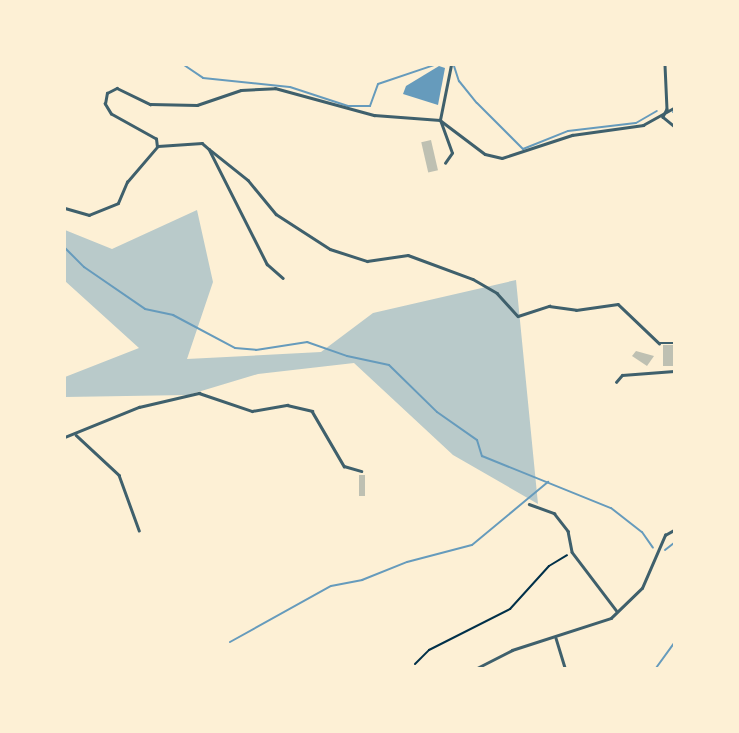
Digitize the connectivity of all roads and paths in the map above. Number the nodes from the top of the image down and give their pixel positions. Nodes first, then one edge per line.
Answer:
1 (451, 65) edge
2 (665, 65) edge
3 (674, 108) edge
4 (667, 110) junction
5 (440, 120) junction
6 (674, 126) edge
7 (157, 146) junction
8 (209, 149) junction
9 (445, 163) dead end
10 (65, 208) edge
11 (283, 278) dead end
12 (674, 343) edge
13 (674, 371) edge
14 (616, 382) dead end
15 (76, 435) junction
16 (65, 437) edge
17 (360, 471) dead end
18 (529, 504) dead end
19 (139, 530) dead end
20 (674, 530) edge
21 (572, 552) junction
22 (616, 610) junction
23 (556, 637) junction
24 (412, 668) edge
25 (477, 668) edge
26 (565, 668) edge

1 - 5 lane
2 - 4 lane
3 - 4 lane
4 - 5 lane
4 - 6 lane
5 - 7 lane
5 - 9 lane
7 - 8 lane
7 - 10 lane
8 - 11 lane
8 - 12 lane
13 - 14 lane
15 - 16 lane
15 - 17 lane
15 - 19 lane
18 - 21 lane
20 - 22 lane
21 - 22 lane
21 - 24 path
22 - 23 lane
23 - 25 lane
23 - 26 lane

